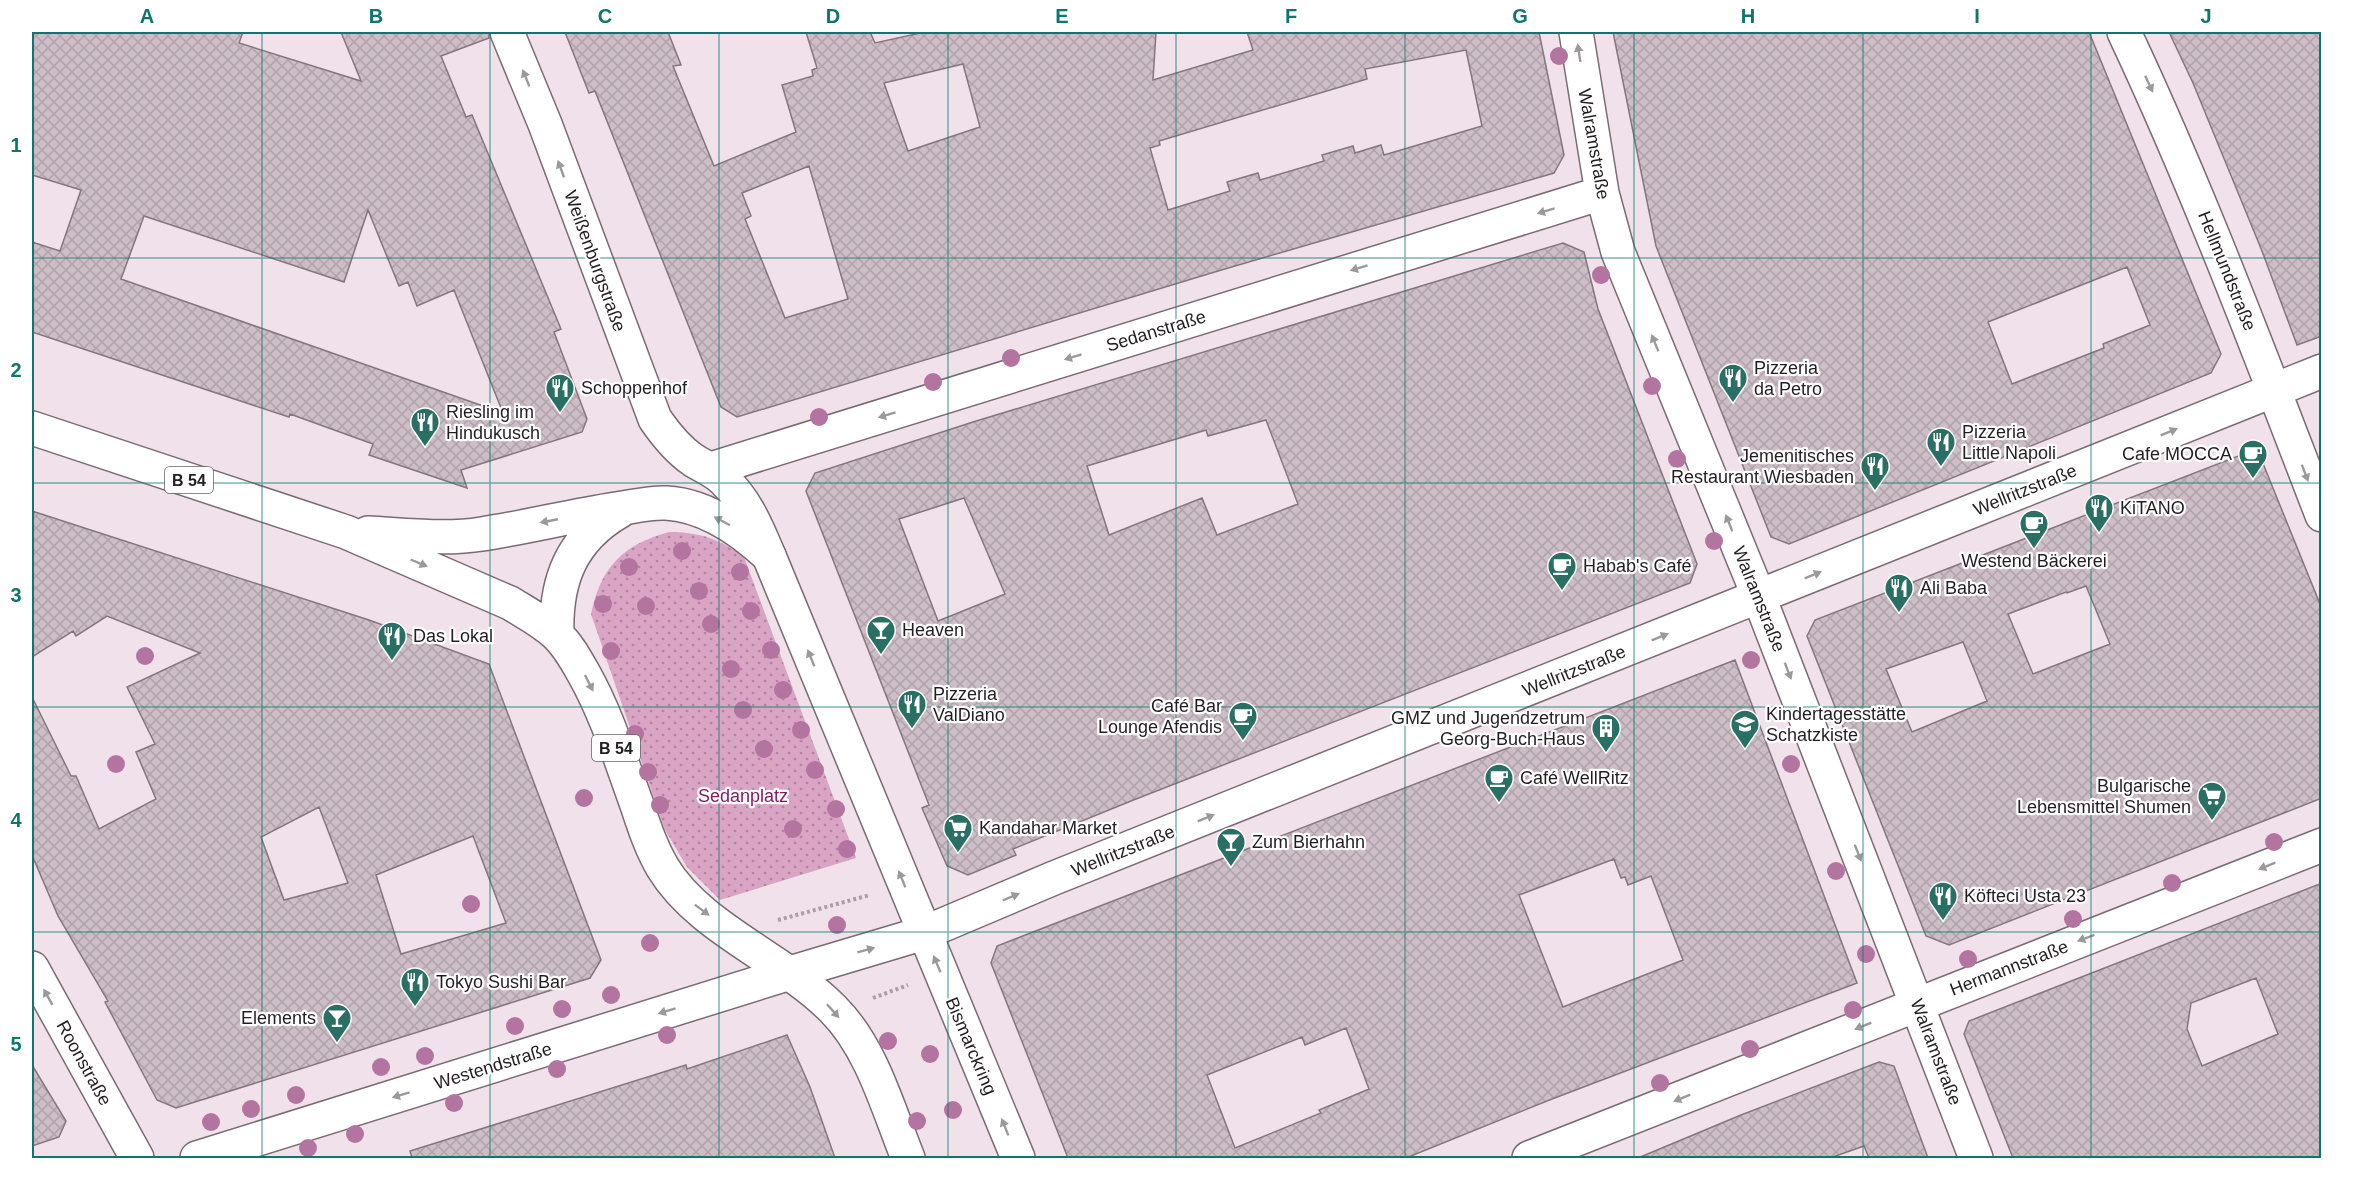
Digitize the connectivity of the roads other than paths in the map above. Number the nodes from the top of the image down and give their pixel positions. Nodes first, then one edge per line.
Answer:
1 (507, 32) edge
2 (1576, 32) edge
3 (2124, 32) edge
4 (1602, 193) junction
5 (2322, 371) edge
6 (2273, 390) junction
7 (32, 428) edge
8 (711, 469) junction
9 (627, 508) junction
10 (2322, 515) edge
11 (346, 532) junction
12 (768, 556) junction
13 (1759, 597) junction
14 (557, 635) junction
15 (2322, 845) edge
16 (924, 933) junction
17 (32, 968) edge
18 (790, 973) junction
19 (1918, 1005) junction
20 (137, 1158) edge
21 (197, 1158) edge
22 (908, 1158) edge
23 (1018, 1158) edge
24 (1529, 1158) edge
25 (1976, 1158) edge

8 -> 1 street, Weißenburgstraße
4 -> 2 street, Walramstraße
3 -> 6 street, Hellmundstraße
4 -> 8 street, Sedanstraße
13 -> 4 street, Walramstraße
5 - 6 street, Wellritzstraße
6 -> 10 street, Hellmundstraße
13 -> 6 street, Wellritzstraße
7 - 11 street, B 54
8 - 12 street
9 -> 11 street, B 54
12 -> 9 street, B 54
9 - 14 street
11 -> 14 street, B 54
16 -> 12 street, B 54
16 -> 13 street, Wellritzstraße
13 -> 19 street, Walramstraße
14 -> 18 street, B 54
15 -> 19 street, Hermannstraße
18 -> 16 street, Wellritzstraße
23 -> 16 street, Bismarckring / B 54
20 -> 17 street, Roonstraße
18 -> 21 street, Westendstraße
18 -> 22 street, B 54
19 -> 24 street, Hermannstraße
19 - 25 street, Walramstraße

